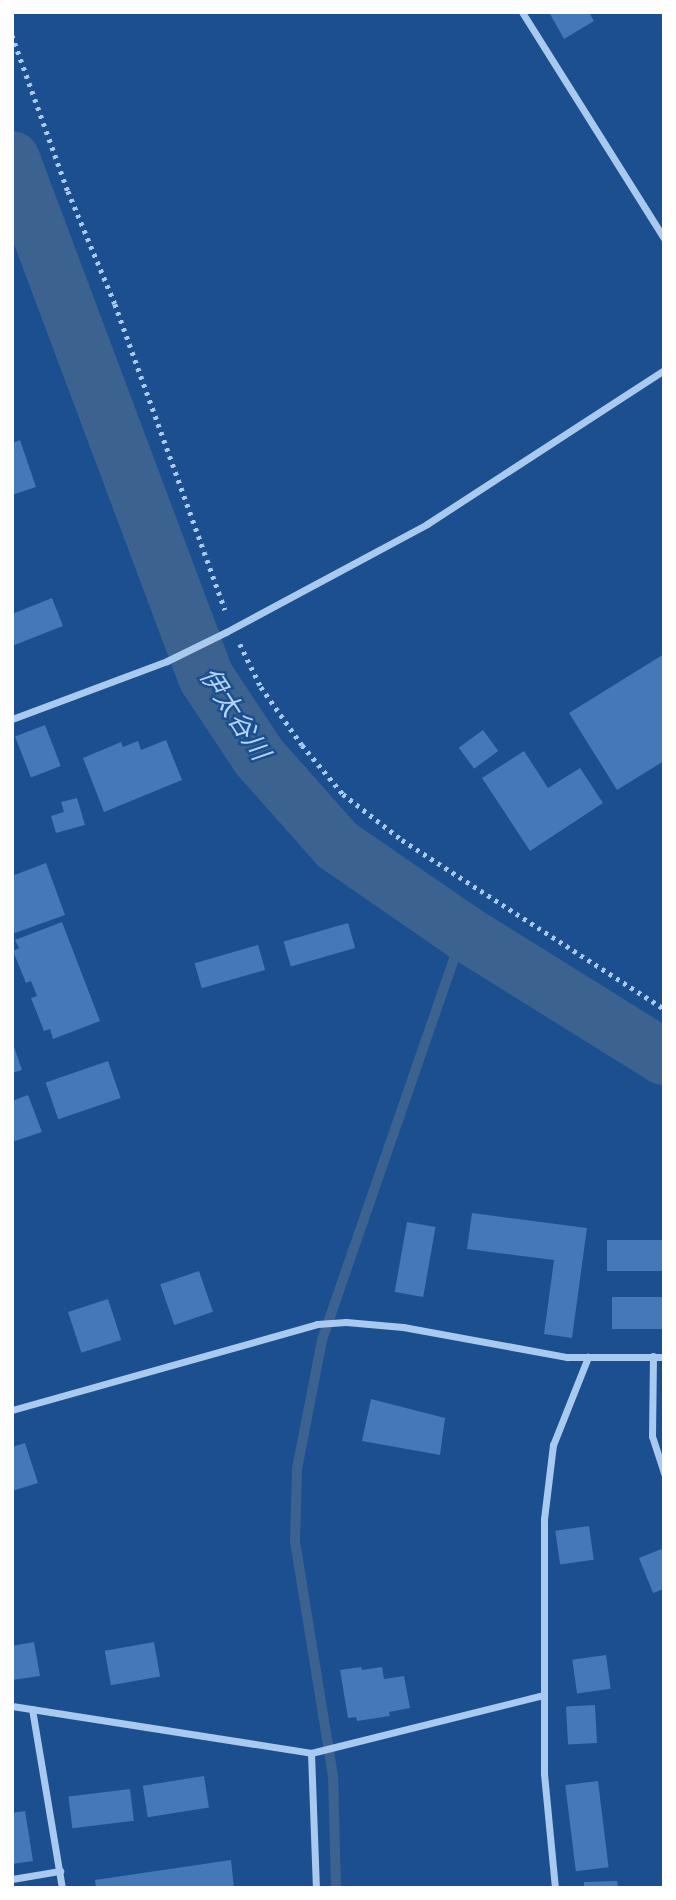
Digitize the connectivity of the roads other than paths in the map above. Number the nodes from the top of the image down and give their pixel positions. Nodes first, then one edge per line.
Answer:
1 (522, 12) edge
2 (664, 238) edge
3 (664, 370) edge
4 (12, 719) edge
5 (653, 1356) junction
6 (664, 1356) edge
7 (588, 1357) junction
8 (12, 1410) edge
9 (664, 1474) edge
10 (544, 1695) junction
11 (12, 1706) edge
12 (32, 1709) junction
13 (311, 1753) junction
14 (60, 1871) junction
15 (12, 1879) edge
16 (62, 1888) edge
17 (316, 1888) edge
18 (555, 1888) edge

1 - 2 street
3 - 4 street
5 - 6 street
5 - 7 street
5 - 9 street
7 - 8 street
7 - 10 street
10 - 13 street
10 - 18 street
11 - 12 street
12 - 13 street
12 - 14 street
13 - 17 street
14 - 15 street
14 - 16 street

